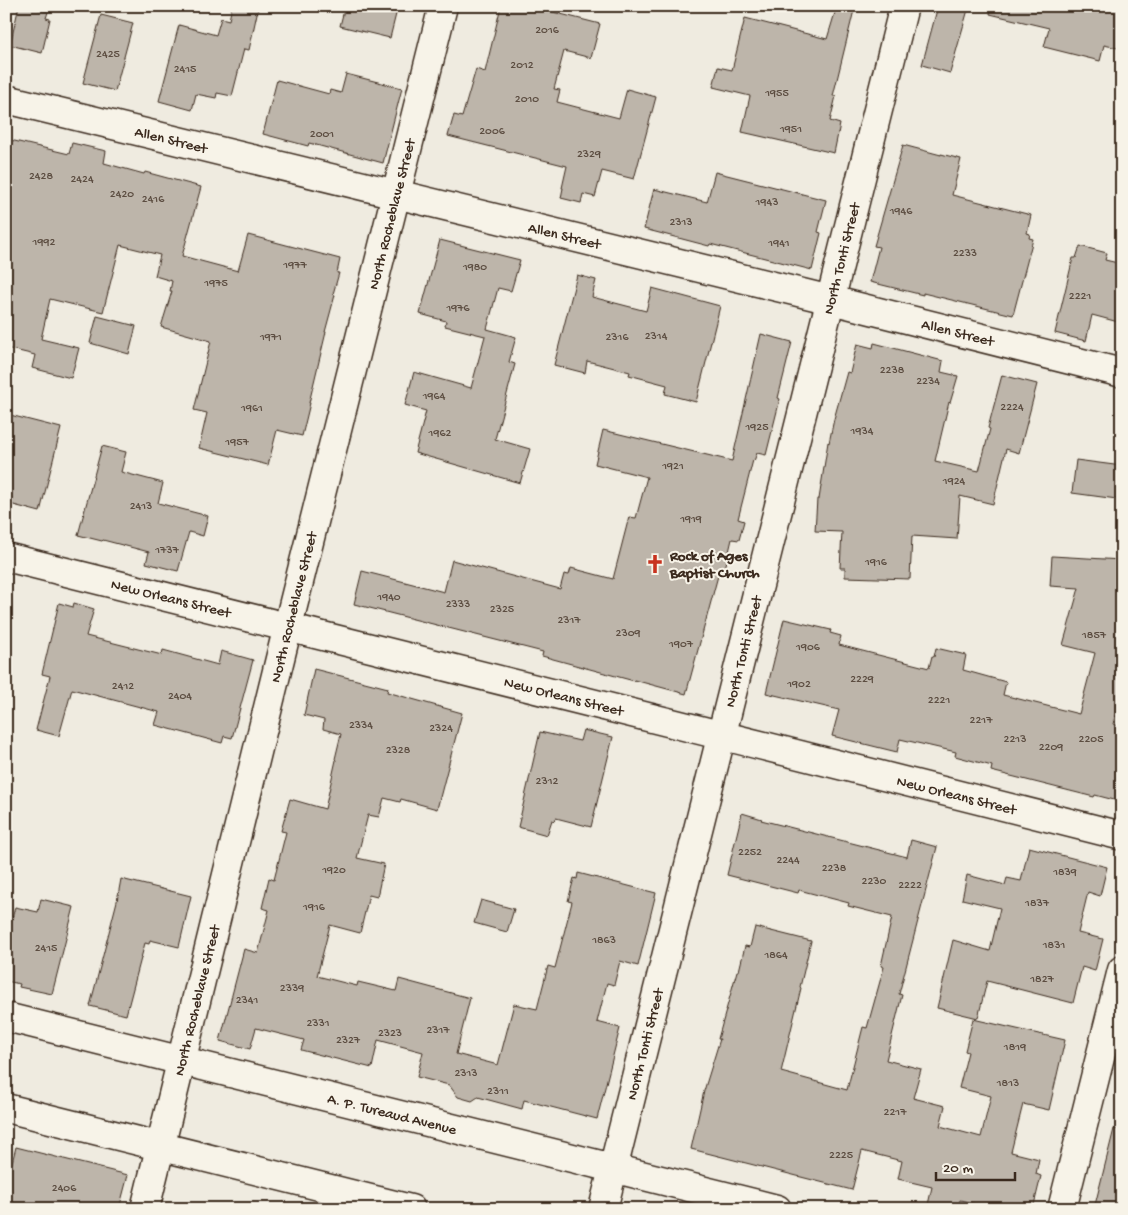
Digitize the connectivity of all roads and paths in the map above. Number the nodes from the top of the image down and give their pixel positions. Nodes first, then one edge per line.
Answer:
1 (443, 6) edge
2 (904, 6) edge
3 (6, 100) edge
4 (396, 195) junction
5 (831, 300) junction
6 (1122, 373) edge
7 (6, 557) edge
8 (288, 626) junction
9 (721, 736) junction
10 (1122, 836) edge
11 (1122, 970) edge
12 (6, 1017) edge
13 (182, 1060) junction
14 (6, 1108) edge
15 (161, 1146) junction
16 (613, 1168) junction
17 (145, 1209) edge
18 (411, 1209) edge
19 (603, 1209) edge
20 (778, 1209) edge
21 (1062, 1209) edge

1 - 4 street, North Rocheblave Street
2 - 5 street, North Tonti Street
3 - 4 street, Allen Street
4 - 5 street, Allen Street
4 - 8 street, North Rocheblave Street
5 - 6 street, Allen Street
5 - 9 street, North Tonti Street
7 - 8 street, New Orleans Street
8 - 9 street, New Orleans Street
8 - 13 street, North Rocheblave Street
9 - 10 street, New Orleans Street
9 - 16 street, North Tonti Street
11 - 21 street
12 - 13 street, A. P. Tureaud Avenue
13 - 15 street, North Rocheblave Street
13 - 16 street, A. P. Tureaud Avenue
14 - 15 street
15 - 17 street, North Rocheblave Street
15 - 18 street
16 - 19 street, North Tonti Street
16 - 20 street, A. P. Tureaud Avenue

